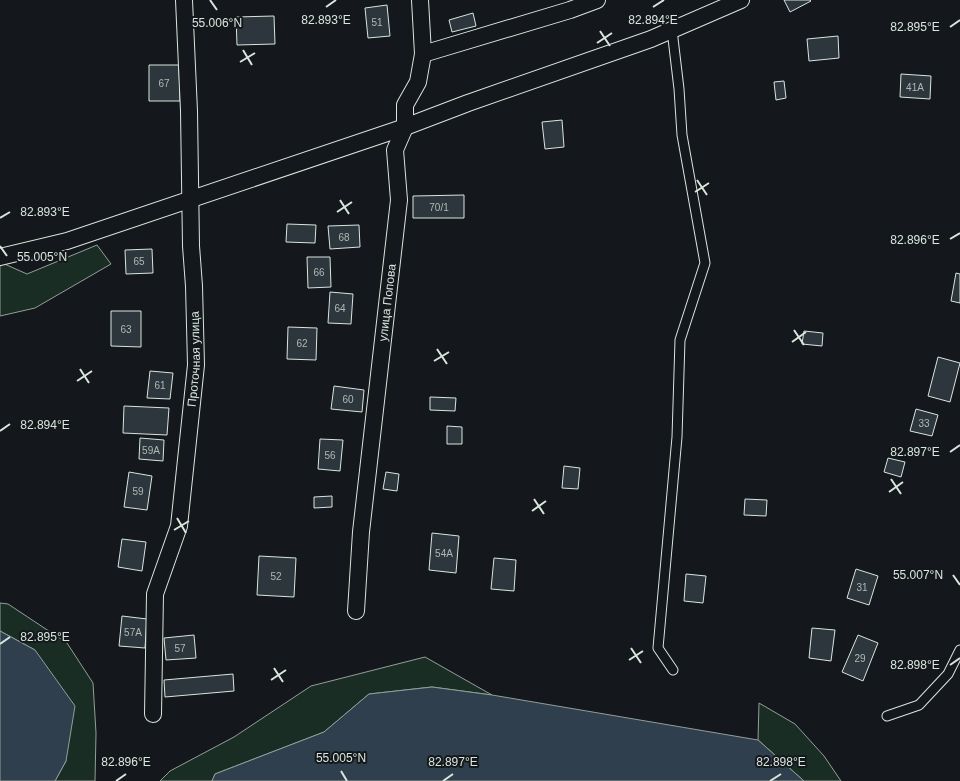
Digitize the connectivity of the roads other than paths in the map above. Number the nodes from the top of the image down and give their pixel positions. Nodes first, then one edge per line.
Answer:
1 (184, 0) edge
2 (420, 0) edge
3 (597, 0) edge
4 (741, 0) edge
5 (672, 30) junction
6 (423, 54) junction
7 (405, 127) junction
8 (190, 200) junction
9 (0, 257) edge
10 (356, 610) dead end
11 (960, 650) edge
12 (673, 670) dead end
13 (153, 714) dead end
14 (887, 716) dead end

1 - 8 street, Проточная улица
2 - 6 street, улица Попова
3 - 6 street
4 - 5 street
5 - 7 street
5 - 12 lane
6 - 7 street, улица Попова
7 - 8 street
7 - 10 street, улица Попова
8 - 9 street
8 - 13 street, Проточная улица
11 - 14 lane

